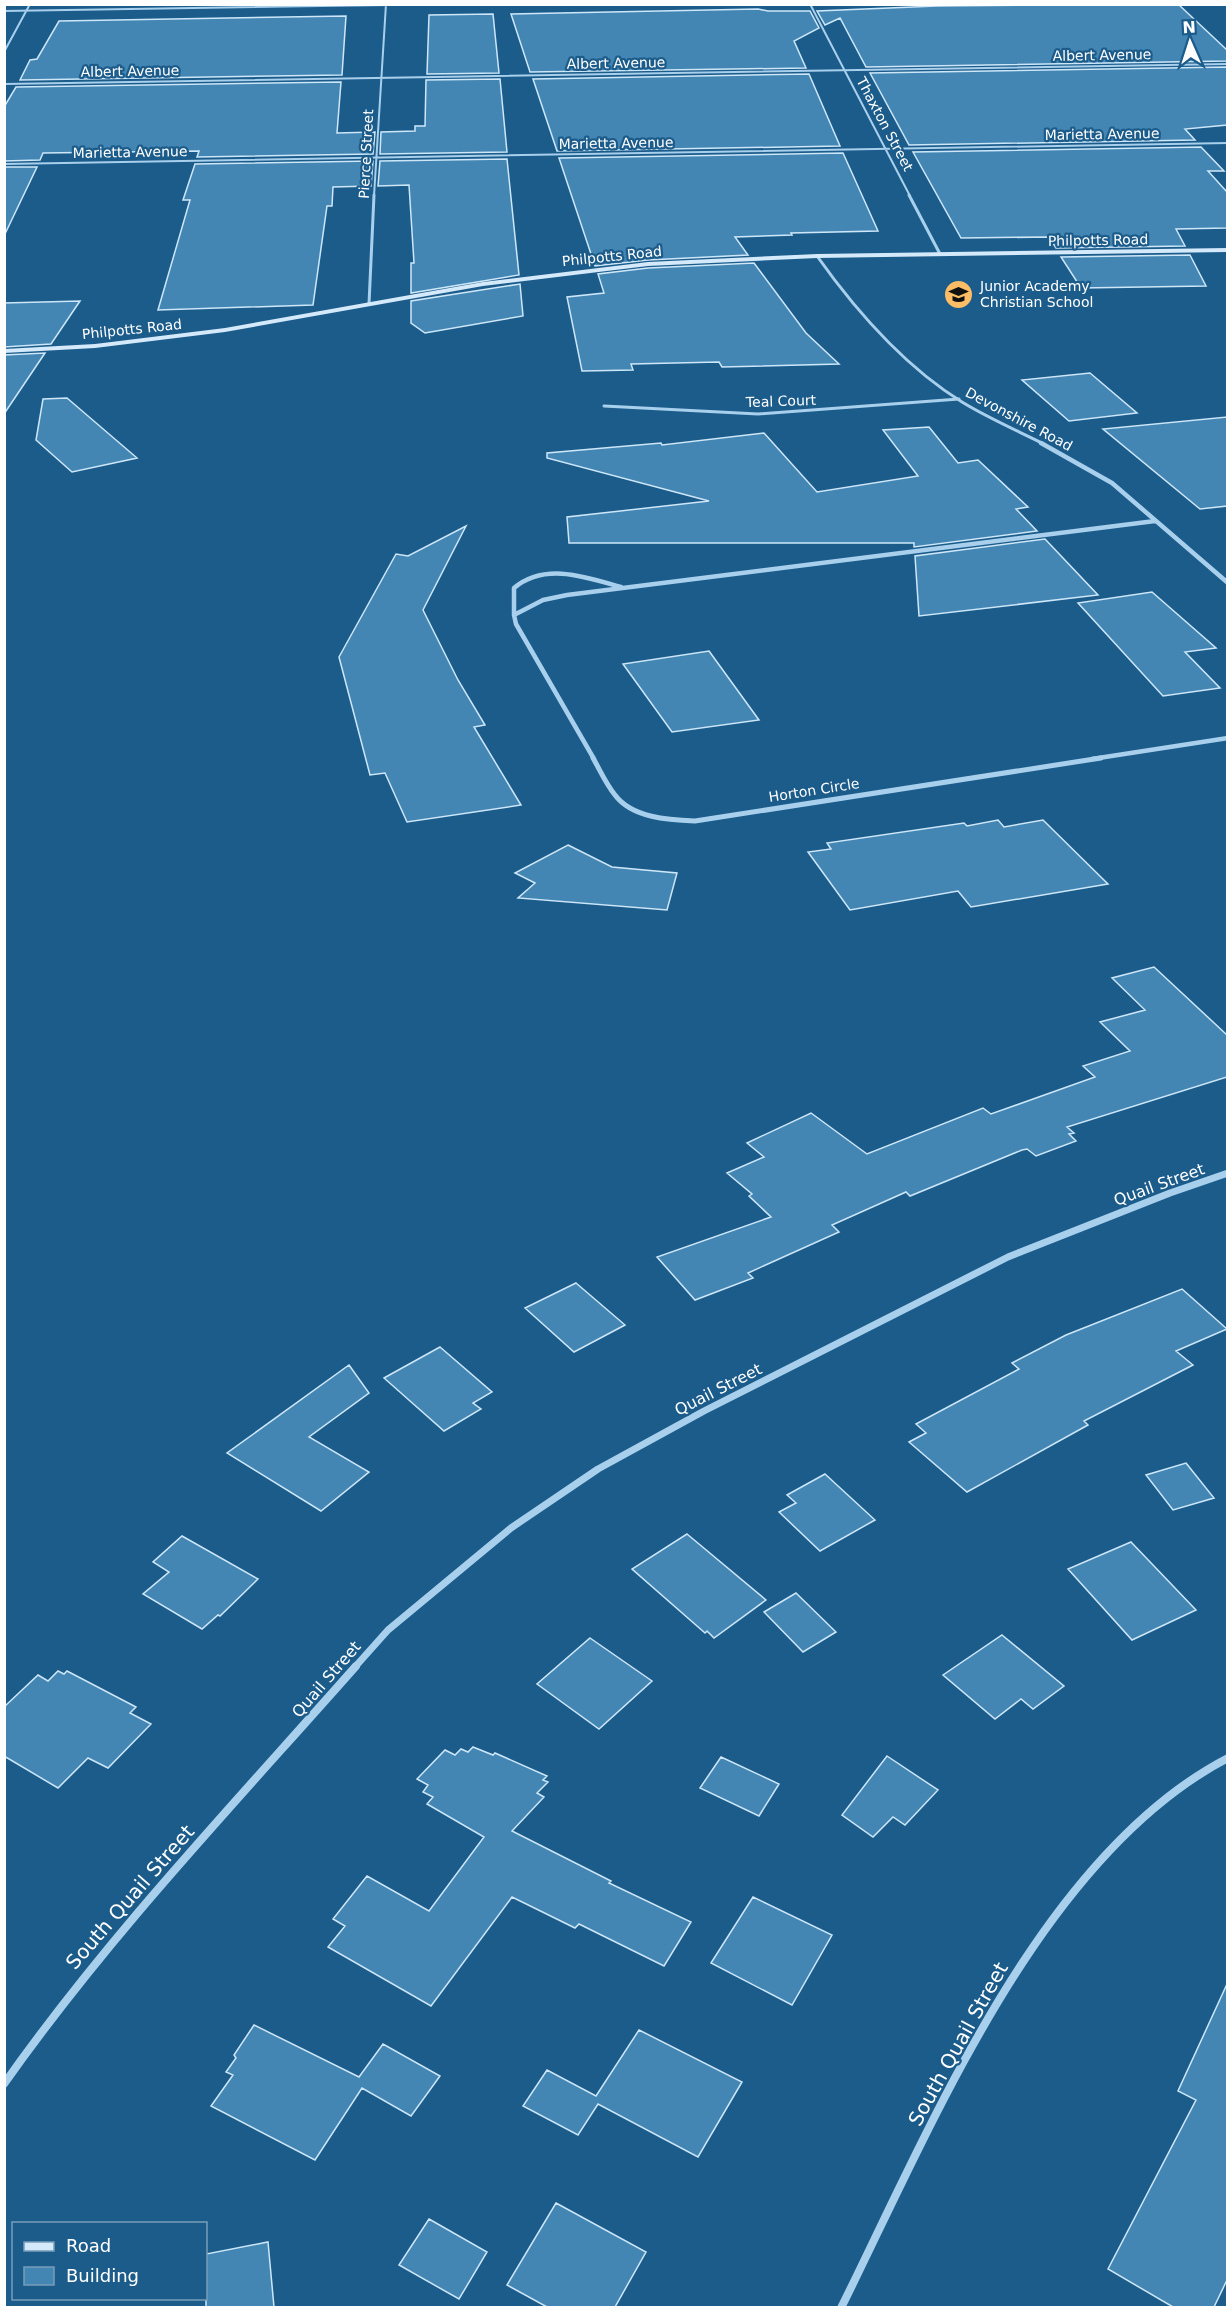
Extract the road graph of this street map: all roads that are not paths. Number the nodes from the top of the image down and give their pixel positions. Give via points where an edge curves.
1 (30, 4) edge
2 (455, 4) edge
3 (810, 4) edge
4 (386, 5) edge
5 (4, 11) edge
6 (27, 11) junction
7 (4, 52) edge
8 (1227, 64) edge
9 (844, 70) junction
10 (381, 78) junction
11 (4, 84) edge
12 (1227, 143) edge
13 (886, 149) junction
14 (377, 158) junction
15 (4, 164) edge
16 (1227, 250) edge
17 (940, 254) junction
18 (817, 256) junction
19 (369, 304) junction
20 (4, 351) edge
21 (959, 399) junction
22 (604, 406) dead end
23 (1155, 521) junction
24 (1227, 583) edge
25 (626, 588) junction
26 (514, 615) junction
27 (1227, 738) edge
28 (1227, 1173) edge
29 (291, 1739) joint
30 (1227, 1758) edge
31 (4, 2084) edge
32 (841, 2307) edge

1 - 6 street
2 - 4 street
3 - 9 street, Thaxton Street
4 - 6 street
4 - 10 street, Pierce Street
5 - 6 street
6 - 7 street
8 - 9 street, Albert Avenue
9 - 10 street, Albert Avenue
9 - 13 street, Thaxton Street
10 - 11 street, Albert Avenue
10 - 14 street, Pierce Street
12 - 13 street, Marietta Avenue
13 - 14 street, Marietta Avenue
13 - 17 street, Thaxton Street
14 - 15 street, Marietta Avenue
14 - 19 street, Pierce Street
16 - 17 street, Philpotts Road
17 - 18 street, Philpotts Road
18 - 19 street, Philpotts Road via 702,260 561,273
18 - 21 street, Devonshire Road via 833,282 856,307 911,362
19 - 20 street, Philpotts Road via 158,339
21 - 22 street, Teal Court via 758,414
21 - 23 street, Devonshire Road via 1081,463 1109,481
23 - 24 street, Devonshire Road
23 - 25 street, Horton Circle
25 - 26 street, Horton Circle via 543,600
25 - 26 street, Horton Circle via 562,573 529,577 514,588
26 - 27 street, Horton Circle via 541,670 616,797 629,808 663,819 695,821
28 - 29 street, Quail Street via 1008,1257 598,1469 511,1528 388,1630
29 - 31 street, South Quail Street via 142,1908 48,2022
30 - 32 street, South Quail Street via 1149,1811 1089,1872 1008,1984 942,2105

